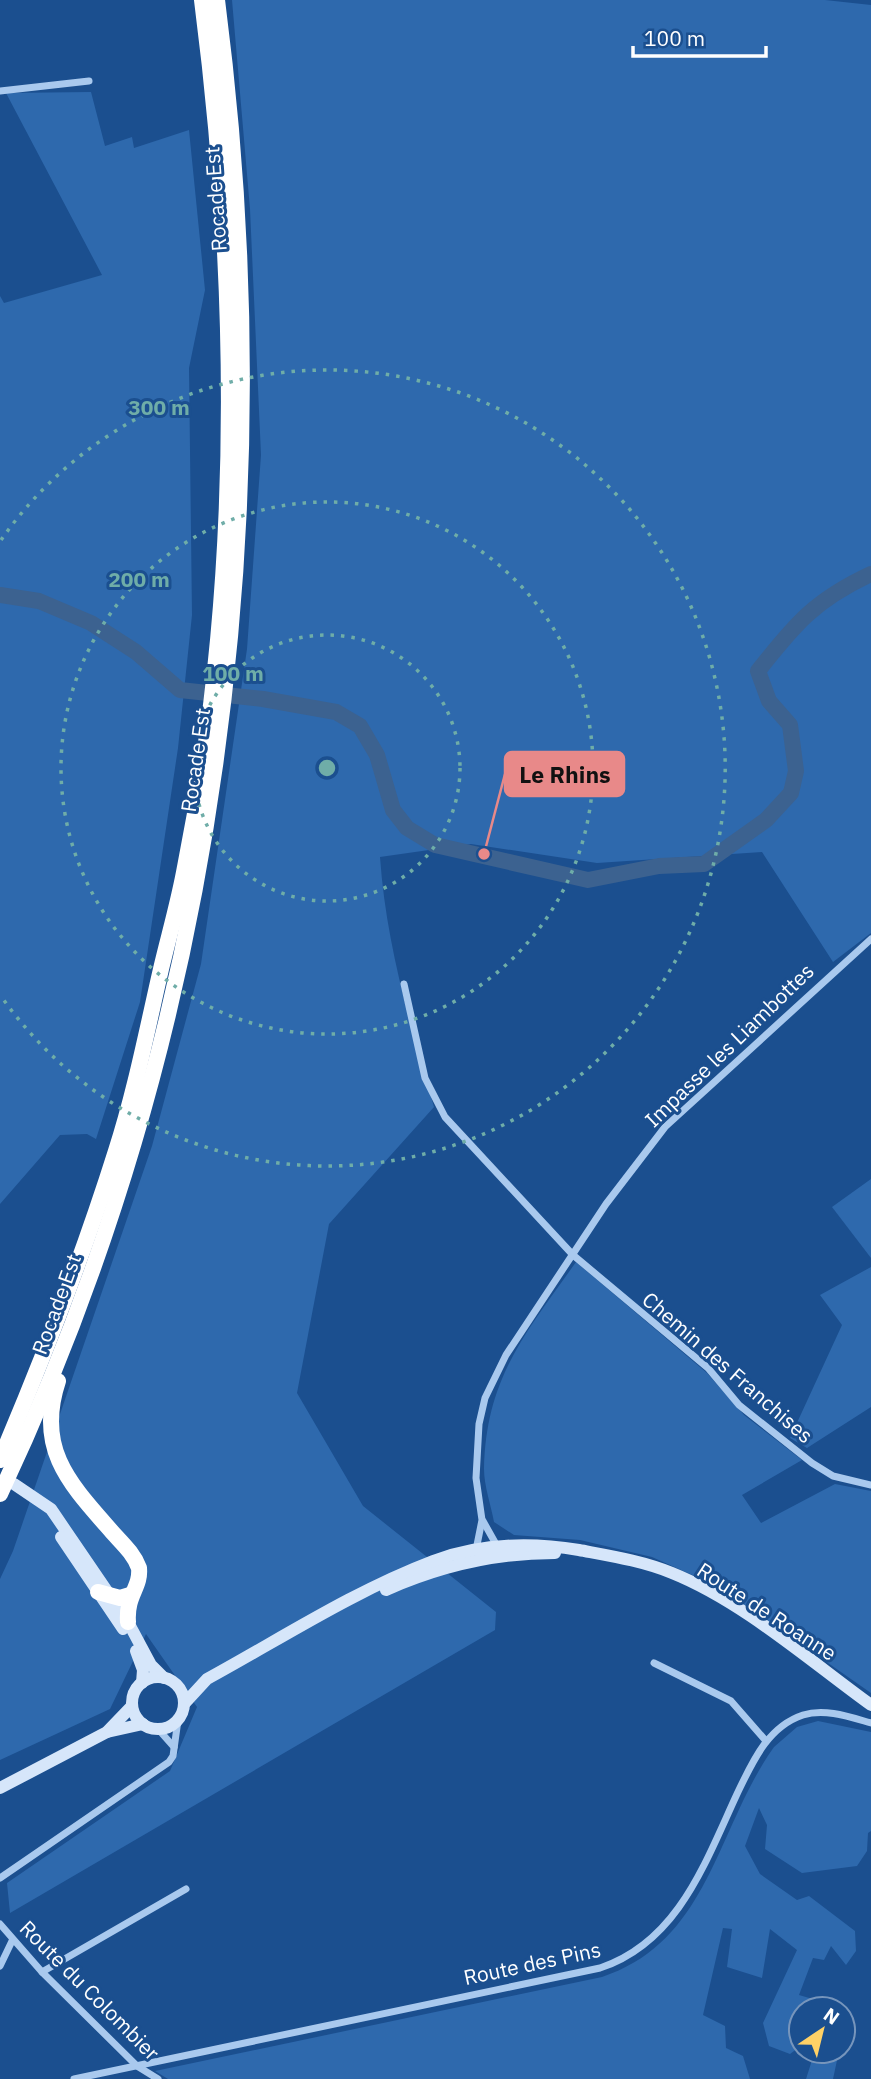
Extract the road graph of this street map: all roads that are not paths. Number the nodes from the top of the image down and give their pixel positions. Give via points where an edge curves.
1 (202, 0) edge
2 (217, 0) edge
3 (89, 81) dead end
4 (221, 86) junction
5 (0, 91) edge
6 (213, 729) junction
7 (871, 939) edge
8 (404, 984) dead end
9 (573, 1255) junction
10 (78, 1307) junction
11 (0, 1460) edge
12 (14, 1484) dead end
13 (871, 1485) edge
14 (0, 1494) edge
15 (482, 1520) junction
16 (487, 1553) junction
17 (104, 1595) junction
18 (130, 1595) junction
19 (128, 1622) junction
20 (654, 1663) dead end
21 (207, 1679) junction
22 (169, 1681) junction
23 (142, 1683) junction
24 (184, 1704) junction
25 (871, 1705) edge
26 (132, 1706) junction
27 (178, 1720) junction
28 (871, 1723) edge
29 (143, 1724) junction
30 (158, 1729) junction
31 (107, 1732) junction
32 (766, 1741) junction
33 (174, 1747) junction
34 (0, 1788) edge
35 (0, 1878) edge
36 (186, 1889) dead end
37 (0, 1924) edge
38 (12, 1941) junction
39 (0, 1966) edge
40 (42, 1972) junction
41 (137, 2066) junction
42 (75, 2079) edge
43 (158, 2079) edge

1 - 4 highway, Rocade Est
2 - 4 highway, Rocade Est
3 - 5 street
4 - 6 highway, Rocade Est via 240,236 243,410 237,577
6 - 10 highway, Rocade Est via 206,834 177,978 130,1153
6 - 11 highway, Rocade Est via 185,868 117,1148 80,1259
7 - 9 street, Impasse les Liambottes via 665,1127
8 - 9 street, Chemin des Franchises via 425,1078 444,1117
9 - 13 street, Chemin des Franchises via 708,1368 739,1405 812,1463 833,1476
9 - 15 street, Impasse les Liambottes via 506,1355 485,1398 476,1453
10 - 14 highway, Rocade Est
10 - 18 highway via 80,1324 54,1392 50,1436 66,1475 136,1560 140,1575
12 - 17 main road via 33,1496
15 - 16 street
15 - 16 street
16 - 21 main road, Route de Roanne via 435,1560 401,1574
16 - 25 main road, Route de Roanne via 546,1545 673,1573 733,1606
17 - 18 highway
17 - 19 main road
17 - 23 main road via 140,1659
18 - 19 highway
19 - 22 main road via 152,1665
20 - 32 street via 731,1701
21 - 22 main road
21 - 24 main road
22 - 23 main road
22 - 24 main road
23 - 26 main road
24 - 27 main road
26 - 29 main road
26 - 31 main road
27 - 30 main road
27 - 33 street
28 - 32 street, Route des Pins via 831,1713 805,1714
29 - 30 main road
29 - 31 main road
30 - 33 street
31 - 34 main road
32 - 41 street, Route des Pins via 675,1916 625,1959
33 - 35 street via 172,1760 162,1768
36 - 40 street
37 - 38 street, Route du Colombier
38 - 39 street
38 - 40 street, Route du Colombier
40 - 41 street, Route du Colombier
41 - 42 street, Route des Pins
41 - 43 street, Route du Colombier

